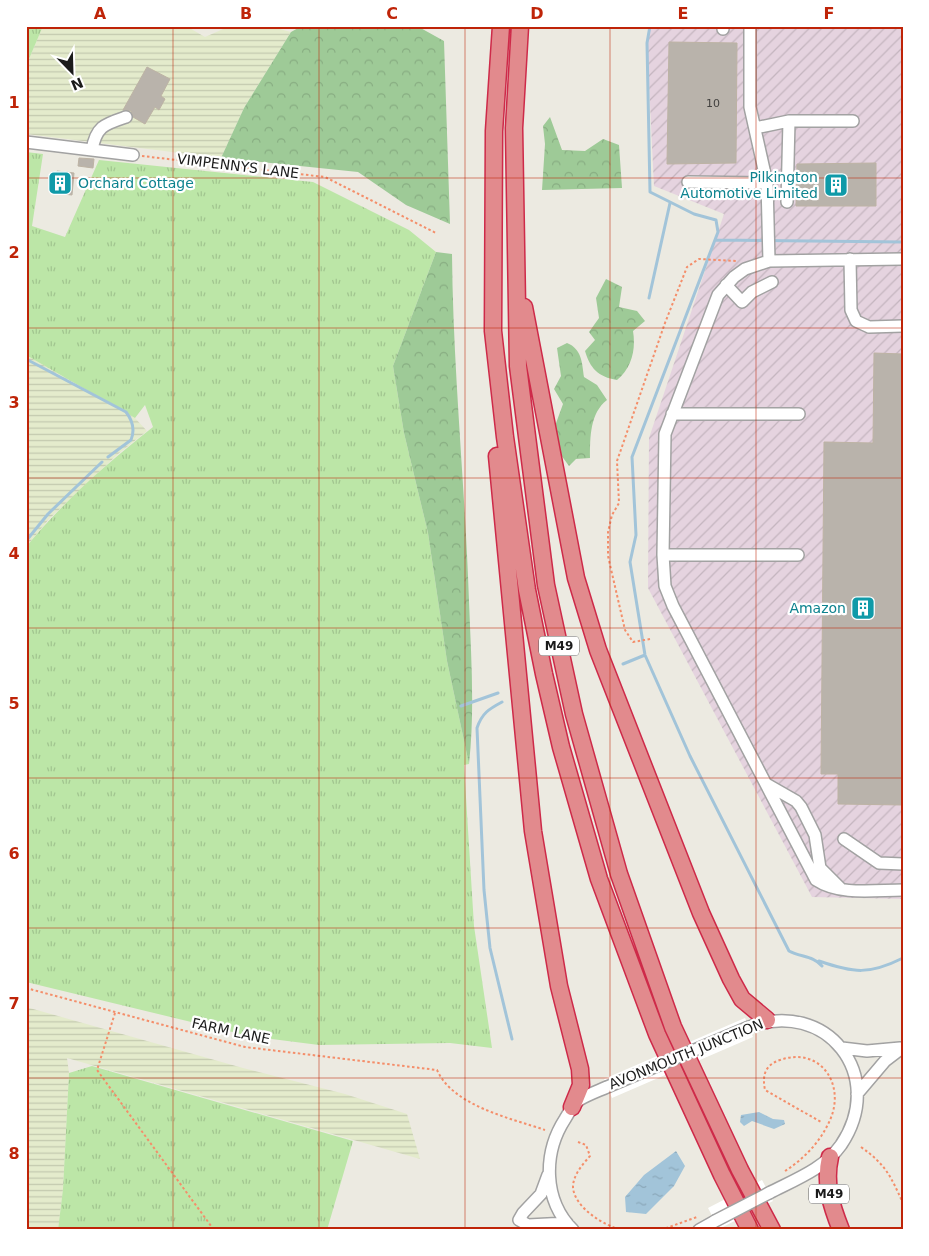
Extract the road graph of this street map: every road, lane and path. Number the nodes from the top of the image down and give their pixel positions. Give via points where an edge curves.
1 (501, 26) edge
2 (520, 26) edge
3 (750, 26) edge
4 (126, 117) dead end
5 (789, 121) junction
6 (853, 121) dead end
7 (755, 128) junction
8 (26, 142) edge
9 (92, 150) junction
10 (133, 155) joint
11 (688, 182) dead end
12 (767, 183) junction
13 (787, 202) dead end
14 (436, 233) dead end
15 (850, 259) junction
16 (903, 259) edge
17 (516, 260) junction
18 (769, 260) junction
19 (745, 269) junction
20 (772, 282) dead end
21 (726, 286) junction
22 (903, 326) edge
23 (493, 331) junction
24 (672, 414) junction
25 (799, 414) dead end
26 (663, 555) junction
27 (798, 555) dead end
28 (650, 639) dead end
29 (768, 784) junction
30 (844, 839) dead end
31 (903, 864) edge
32 (841, 889) junction
33 (903, 890) edge
34 (26, 988) edge
35 (115, 1013) junction
36 (767, 1020) junction
37 (842, 1048) junction
38 (857, 1094) junction
39 (572, 1108) junction
40 (821, 1122) dead end
41 (545, 1130) dead end
42 (578, 1142) dead end
43 (861, 1147) dead end
44 (830, 1157) junction
45 (550, 1172) junction
46 (784, 1172) dead end
47 (903, 1203) edge
48 (698, 1216) dead end
49 (570, 1226) edge
50 (214, 1230) edge
51 (621, 1230) edge
52 (661, 1230) edge
53 (699, 1230) edge
54 (750, 1230) edge
55 (772, 1230) edge
56 (841, 1230) edge

1 - 23 highway, M49 via 494,131
2 - 17 highway, M49 via 514,128
3 - 7 street via 750,107
4 - 9 street via 99,130
5 - 6 street
5 - 7 street
5 - 13 street
7 - 12 street
8 - 9 street
9 - 10 street
10 - 14 path, VIMPENNYS LANE via 325,177
11 - 12 street
12 - 18 street
15 - 16 street
15 - 18 street
15 - 22 street via 851,310 856,321 869,326
17 - 36 highway, M49 via 576,578 598,650 730,979 742,999
17 - 55 highway, M49 via 518,366 524,428 546,585 574,714 619,874 673,1027
18 - 19 street
19 - 21 street
19 - 28 path via 738,262 712,260 701,260 687,267 617,462 619,503 608,532 608,556 625,630 633,642
20 - 21 street via 752,292 742,302
21 - 24 street via 708,318
23 - 39 highway, M49 via 492,392 533,831 560,986 580,1069 581,1085
23 - 54 highway, M49 via 527,590 561,747 599,879 656,1034
24 - 25 street
24 - 26 street via 665,434
26 - 27 street
26 - 29 street via 665,586 673,606
29 - 32 street via 816,880 827,887
29 - 32 street via 801,807 815,835 820,868
30 - 31 street via 879,863
32 - 33 street
34 - 35 path, FARM LANE
35 - 41 path, FARM LANE via 245,1048 437,1070 454,1093
35 - 50 path via 97,1070
36 - 37 street, AVONMOUTH JUNCTION via 807,1025 824,1033
36 - 39 street, AVONMOUTH JUNCTION, bridge via 607,1087 580,1100
37 - 38 street, AVONMOUTH JUNCTION via 856,1078
37 - 38 street via 867,1051 902,1048 885,1061
38 - 44 street, AVONMOUTH JUNCTION via 848,1133
39 - 45 street, AVONMOUTH JUNCTION via 557,1131 550,1152
40 - 46 path via 765,1090 764,1074 768,1067 792,1056 810,1058 822,1067 833,1083 835,1102 825,1130 798,1163
42 - 51 path via 586,1145 590,1156 575,1178 573,1187 577,1198 600,1221
43 - 47 path via 881,1161
44 - 53 street, AVONMOUTH JUNCTION, bridge via 813,1170
44 - 56 highway, M49 via 826,1174 828,1191
45 - 49 street, AVONMOUTH JUNCTION via 552,1194
45 - 49 street via 541,1194 519,1220 528,1225
48 - 52 path

